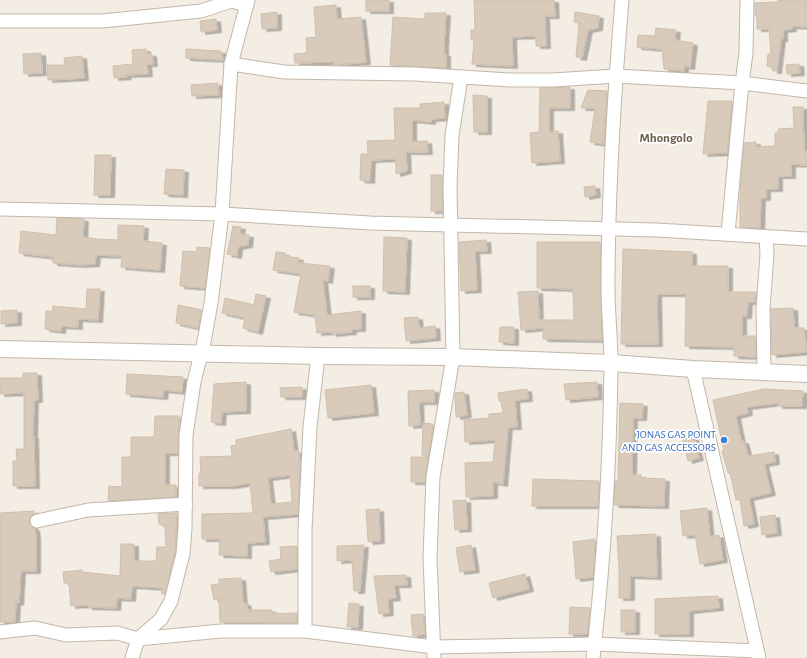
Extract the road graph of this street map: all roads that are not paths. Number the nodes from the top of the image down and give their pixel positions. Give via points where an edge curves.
1 (622, 0) edge
2 (747, 0) edge
3 (248, 2) edge
4 (0, 20) edge
5 (231, 64) junction
6 (616, 76) junction
7 (461, 77) junction
8 (742, 83) junction
9 (807, 91) edge
10 (0, 209) edge
11 (222, 214) junction
12 (452, 224) junction
13 (609, 229) junction
14 (728, 233) junction
15 (766, 237) junction
16 (807, 239) edge
17 (0, 349) edge
18 (202, 354) junction
19 (318, 356) junction
20 (453, 357) junction
21 (611, 363) junction
22 (693, 370) junction
23 (764, 373) junction
24 (807, 374) edge
25 (186, 504) junction
26 (37, 521) dead end
27 (305, 630) junction
28 (0, 632) edge
29 (138, 639) junction
30 (594, 644) junction
31 (434, 653) edge
32 (758, 654) edge
33 (132, 658) edge
34 (593, 658) edge

1 - 6 street
2 - 8 street via 746,53
3 - 4 street via 231,1 201,11 102,21
3 - 5 street
5 - 7 street via 284,72
5 - 11 street
6 - 7 street via 553,80
6 - 8 street
6 - 13 street
7 - 12 street via 452,136
8 - 9 street
8 - 14 street
10 - 11 street
11 - 12 street via 370,223
11 - 18 street
12 - 13 street
12 - 20 street
13 - 14 street
13 - 21 street
14 - 15 street
15 - 16 street
15 - 23 street via 762,309
17 - 18 street
18 - 19 street
18 - 25 street via 194,382 186,435
19 - 20 street
19 - 27 street via 310,427 305,537
20 - 21 street
20 - 31 street via 433,477 430,558
21 - 22 street
21 - 30 street via 603,554
22 - 23 street
22 - 32 street
23 - 24 street
25 - 26 street via 88,510
25 - 29 street via 183,554 171,601 161,619
27 - 29 street via 221,631
27 - 31 street
28 - 29 street via 35,628 66,635 117,633
29 - 33 street
30 - 31 street
30 - 32 street
30 - 34 street

